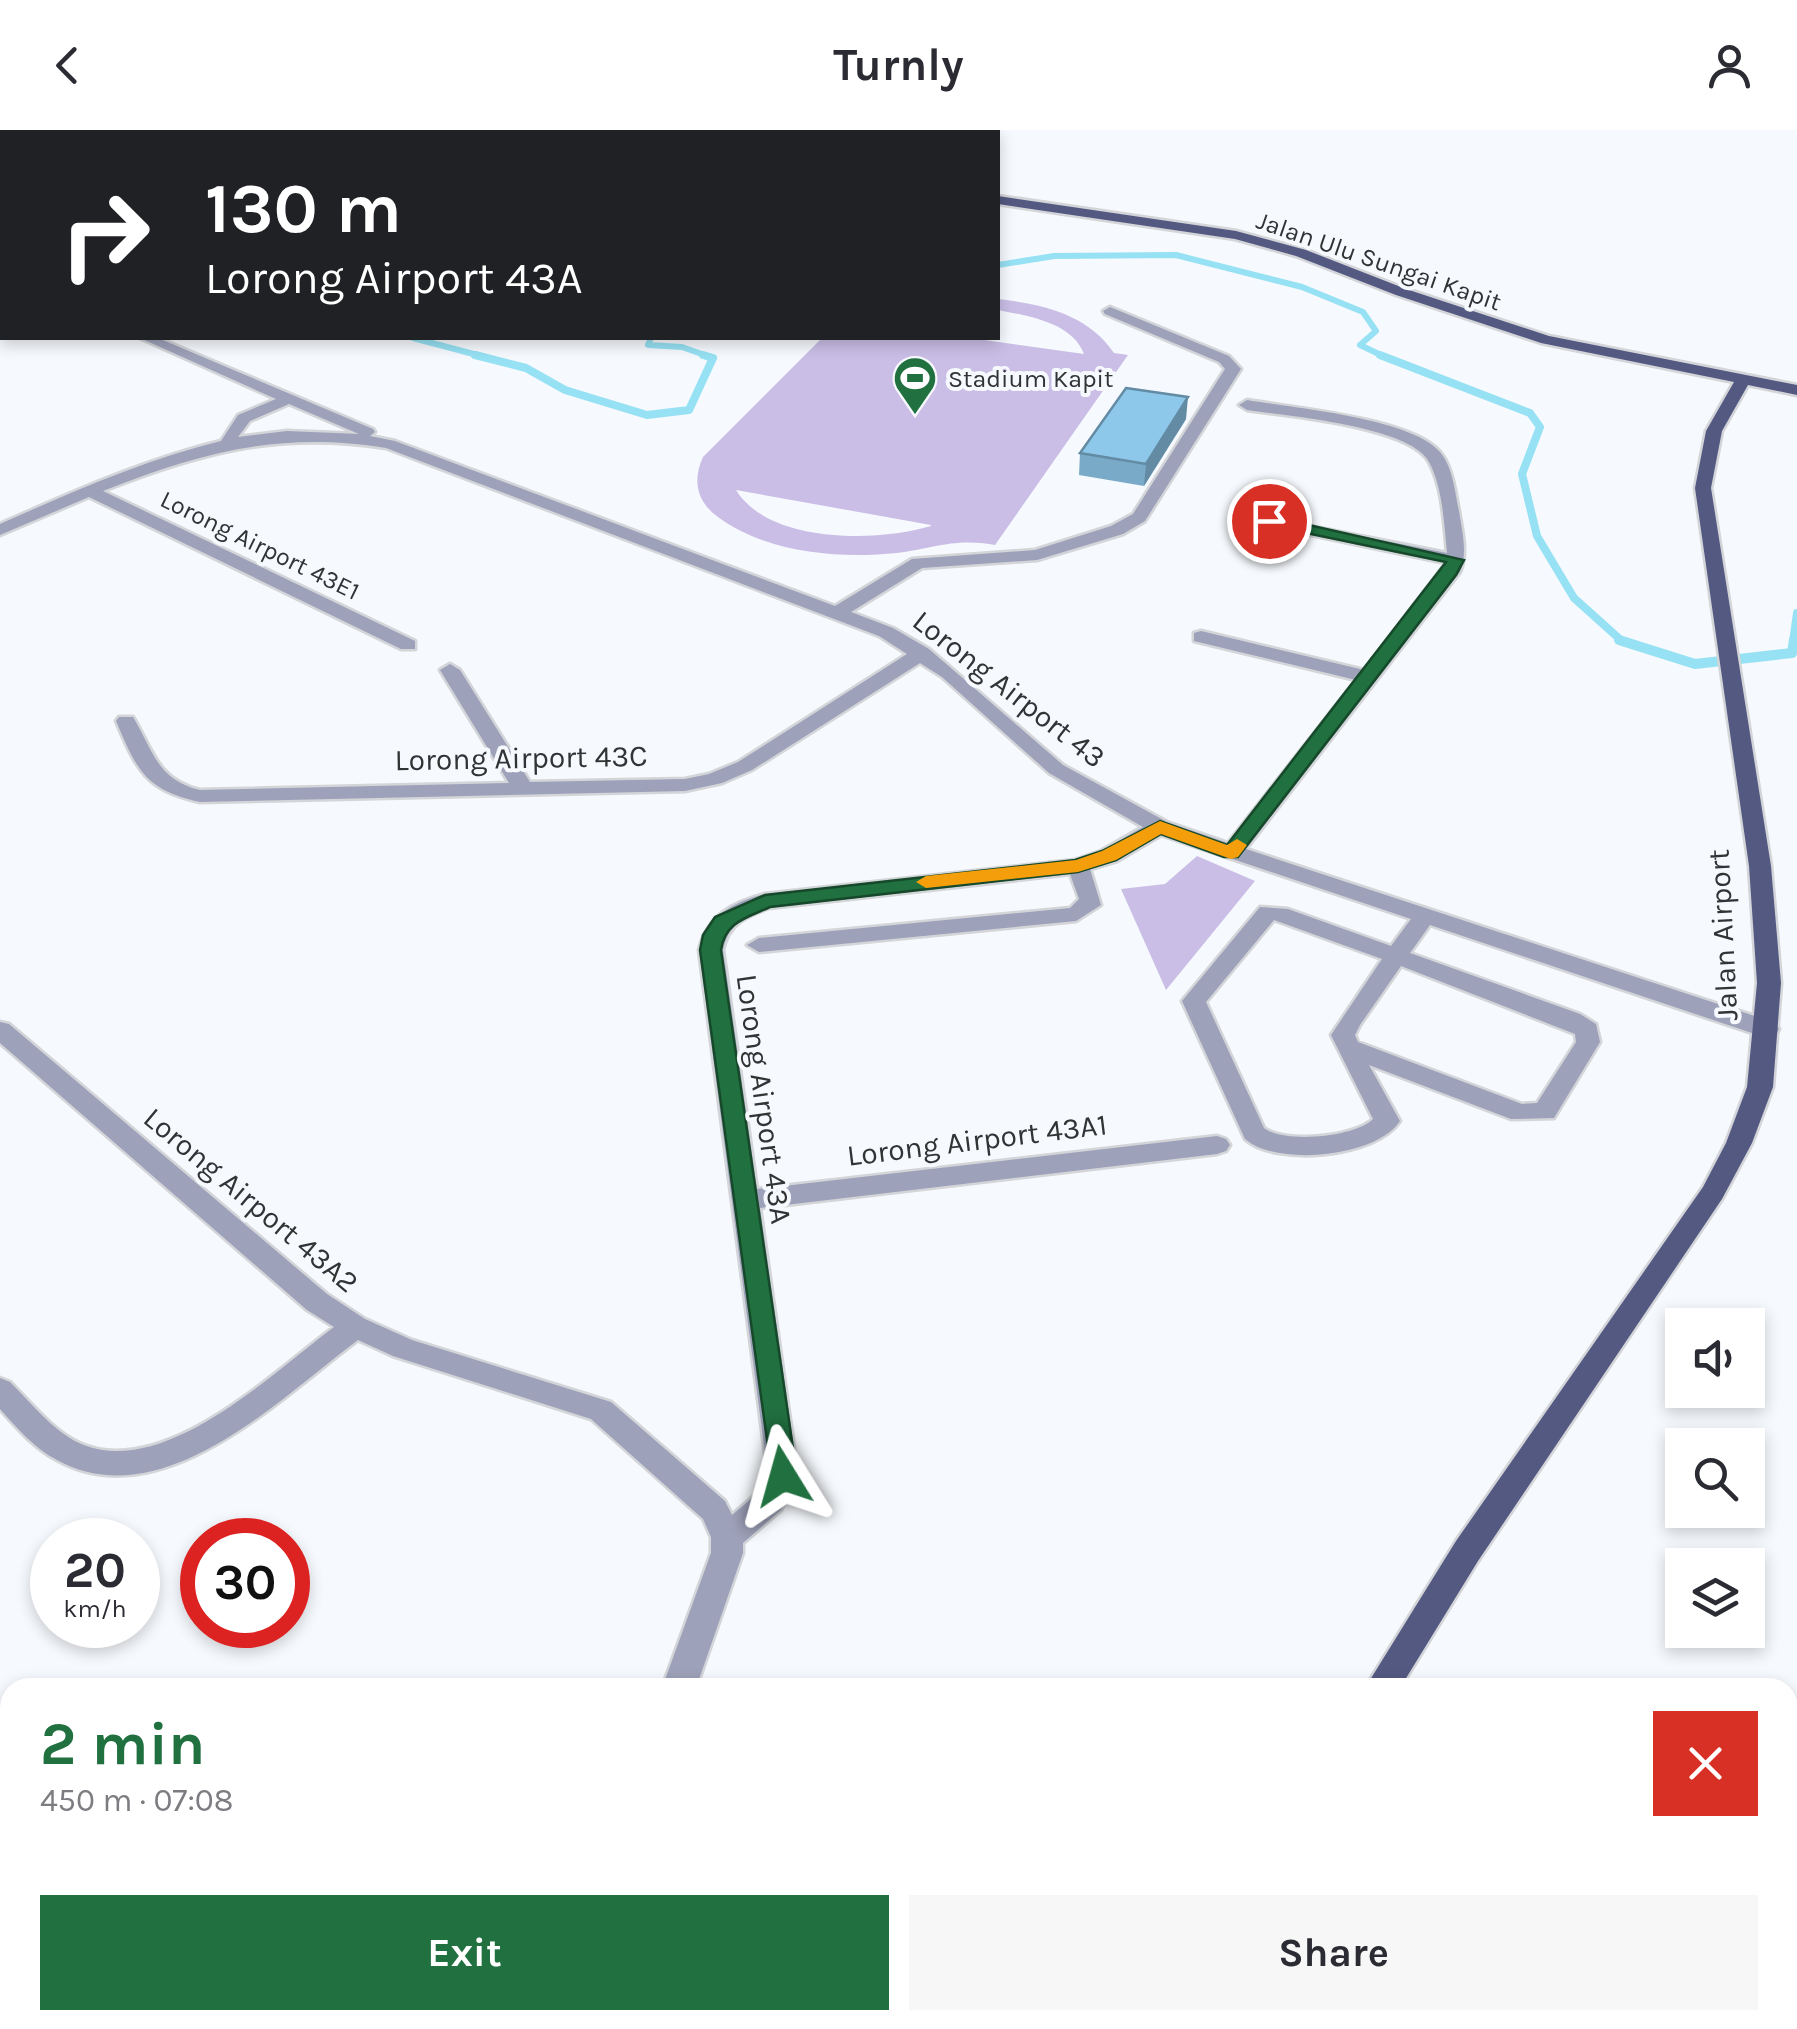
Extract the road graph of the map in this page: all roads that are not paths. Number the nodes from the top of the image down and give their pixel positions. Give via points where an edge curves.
1 (1000, 200) edge
2 (1110, 311) dead end
3 (152, 340) edge
4 (1743, 380) junction
5 (1797, 390) edge
6 (292, 398) junction
7 (1247, 405) dead end
8 (229, 442) junction
9 (389, 444) junction
10 (90, 491) junction
11 (1269, 521) dead end
12 (0, 530) edge
13 (1456, 560) junction
14 (838, 612) junction
15 (1201, 637) dead end
16 (408, 645) dead end
17 (922, 653) junction
18 (450, 670) dead end
19 (1368, 677) junction
20 (126, 721) dead end
21 (524, 788) junction
22 (1160, 826) junction
23 (1231, 853) junction
24 (1078, 866) junction
25 (1425, 916) junction
26 (759, 945) dead end
27 (1396, 956) junction
28 (1767, 1028) junction
29 (0, 1030) edge
30 (1347, 1047) junction
31 (1217, 1145) dead end
32 (745, 1200) junction
33 (355, 1327) junction
34 (0, 1390) edge
35 (727, 1537) junction
36 (683, 1678) edge
37 (1387, 1678) edge

1 - 4 main road, Jalan Ulu Sungai Kapit via 1236,235 1546,340
2 - 14 street via 1233,369 1148,510 1117,530 1049,552 918,564
3 - 6 street
4 - 5 main road, Jalan Ulu Sungai Kapit
4 - 28 main road, Jalan Airport via 1713,426 1703,488 1760,866
6 - 8 street via 238,421
6 - 9 street
7 - 13 street via 1388,431 1422,445 1438,460
8 - 9 street via 317,434
8 - 10 street
9 - 14 street, Lorong Airport 43
10 - 12 street
10 - 16 street, Lorong Airport 43E1
11 - 13 street
13 - 19 street
14 - 17 street, Lorong Airport 43
15 - 19 street
17 - 21 street, Lorong Airport 43C via 731,774 685,785
17 - 22 street, Lorong Airport 43 via 1056,769
18 - 21 street
19 - 23 street
20 - 21 street, Lorong Airport 43C via 160,784 200,796
22 - 23 street, Lorong Airport 43
22 - 24 street, Lorong Airport 43A
23 - 25 street, Lorong Airport 43
24 - 26 street via 1090,905 1076,914
24 - 32 street, Lorong Airport 43A via 792,896 742,909 722,922 711,950
25 - 27 street
25 - 28 street, Lorong Airport 43
27 - 30 street via 1345,1028
27 - 30 street via 1572,1020 1587,1030 1588,1042 1550,1107 1530,1115
27 - 30 street via 1268,912 1194,1001 1254,1133 1267,1146 1373,1135 1385,1127
28 - 37 main road, Jalan Airport via 1760,1087 1713,1192
29 - 33 street, Lorong Airport 43A2 via 317,1302
31 - 32 street, Lorong Airport 43A1
32 - 35 street, Lorong Airport 43A via 783,1476 770,1501
33 - 34 street via 197,1445 148,1462 112,1465 72,1454
33 - 35 street, Lorong Airport 43A2 via 600,1410 714,1510
35 - 36 street via 725,1566

